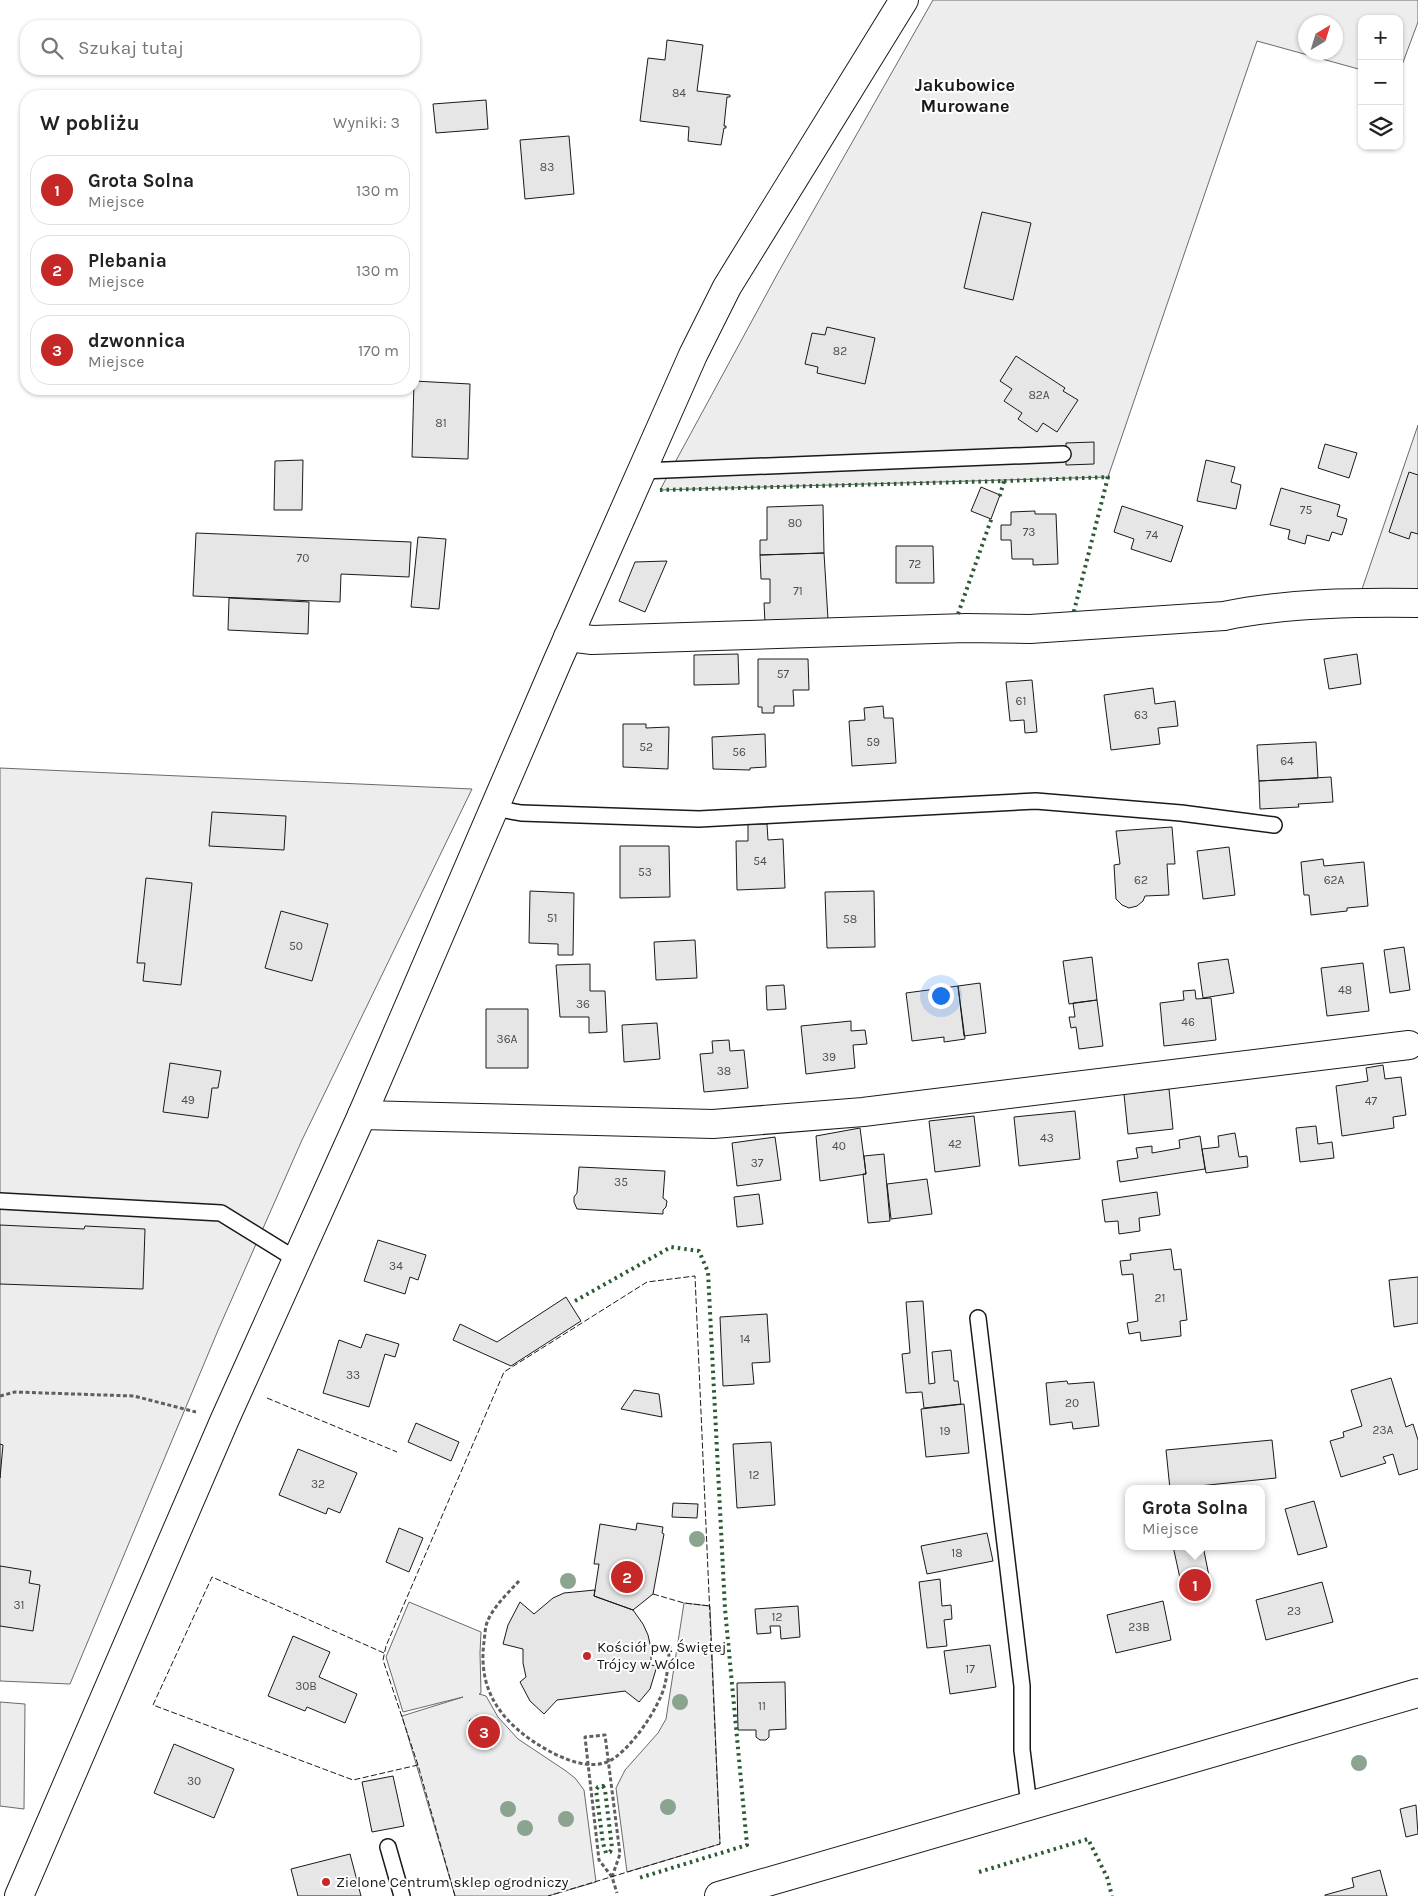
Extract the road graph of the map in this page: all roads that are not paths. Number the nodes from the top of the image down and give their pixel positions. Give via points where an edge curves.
1 (904, 0) edge
2 (1063, 454) dead end
3 (642, 471) junction
4 (1418, 603) edge
5 (568, 637) junction
6 (494, 808) junction
7 (1274, 825) dead end
8 (1409, 1045) dead end
9 (362, 1115) junction
10 (0, 1201) edge
11 (297, 1260) junction
12 (978, 1318) dead end
13 (1418, 1693) edge
14 (1029, 1805) junction
15 (388, 1847) dead end
16 (19, 1896) edge
17 (402, 1896) edge
18 (718, 1896) edge

1 - 3 street via 727,287 693,354
2 - 3 lane
3 - 5 street
4 - 5 street via 1359,602 1247,611 1224,616 1030,629 956,628 592,640
5 - 6 street
6 - 7 lane via 521,813 699,819 1036,801 1181,813
6 - 9 street
8 - 9 street via 863,1112 713,1124
9 - 11 street
10 - 11 lane via 221,1213
11 - 16 street
12 - 14 lane via 1022,1686 1022,1750
13 - 14 street
14 - 18 street
15 - 17 lane

